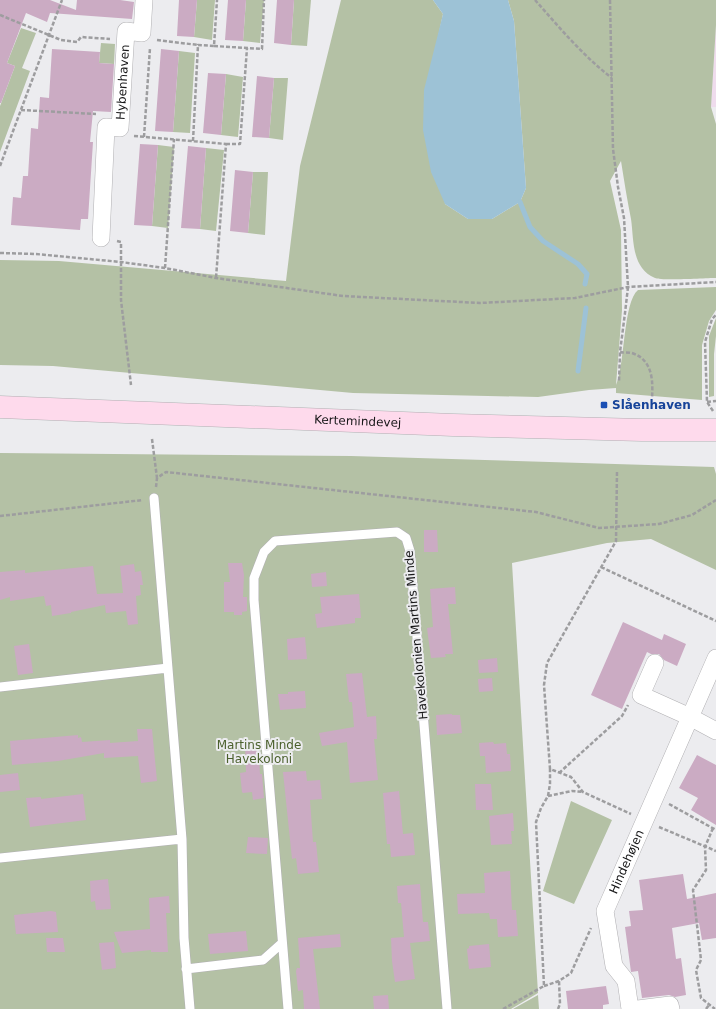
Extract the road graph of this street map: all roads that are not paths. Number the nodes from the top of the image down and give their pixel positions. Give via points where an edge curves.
1 (144, 0) edge
2 (101, 238) road end
3 (0, 407) edge
4 (716, 430) edge
5 (154, 498) road end
6 (716, 658) edge
7 (655, 663) dead end
8 (168, 668) junction
9 (0, 687) edge
10 (690, 717) junction
11 (716, 731) edge
12 (182, 839) junction
13 (0, 858) edge
14 (282, 943) junction
15 (186, 969) junction
16 (187, 1009) edge
17 (288, 1009) edge
18 (447, 1009) edge
19 (630, 1009) edge
20 (638, 1009) edge
21 (671, 1009) edge

1 - 2 street, Hybenhaven via 146,35 126,32
3 - 4 main road, Kertemindevej via 453,425
5 - 8 lane
6 - 10 street, Hindehøjen
7 - 10 street via 641,695
8 - 9 lane
8 - 12 lane
10 - 11 street
10 - 19 street, Hindehøjen via 606,911 614,966 626,981
12 - 13 lane
12 - 15 lane
14 - 15 lane via 263,960
14 - 17 lane, Havekolonien Martins Minde
14 - 18 lane, Havekolonien Martins Minde via 254,608 254,578 264,552 275,542 397,532 406,538 410,551
15 - 16 lane
20 - 21 street via 670,1005

